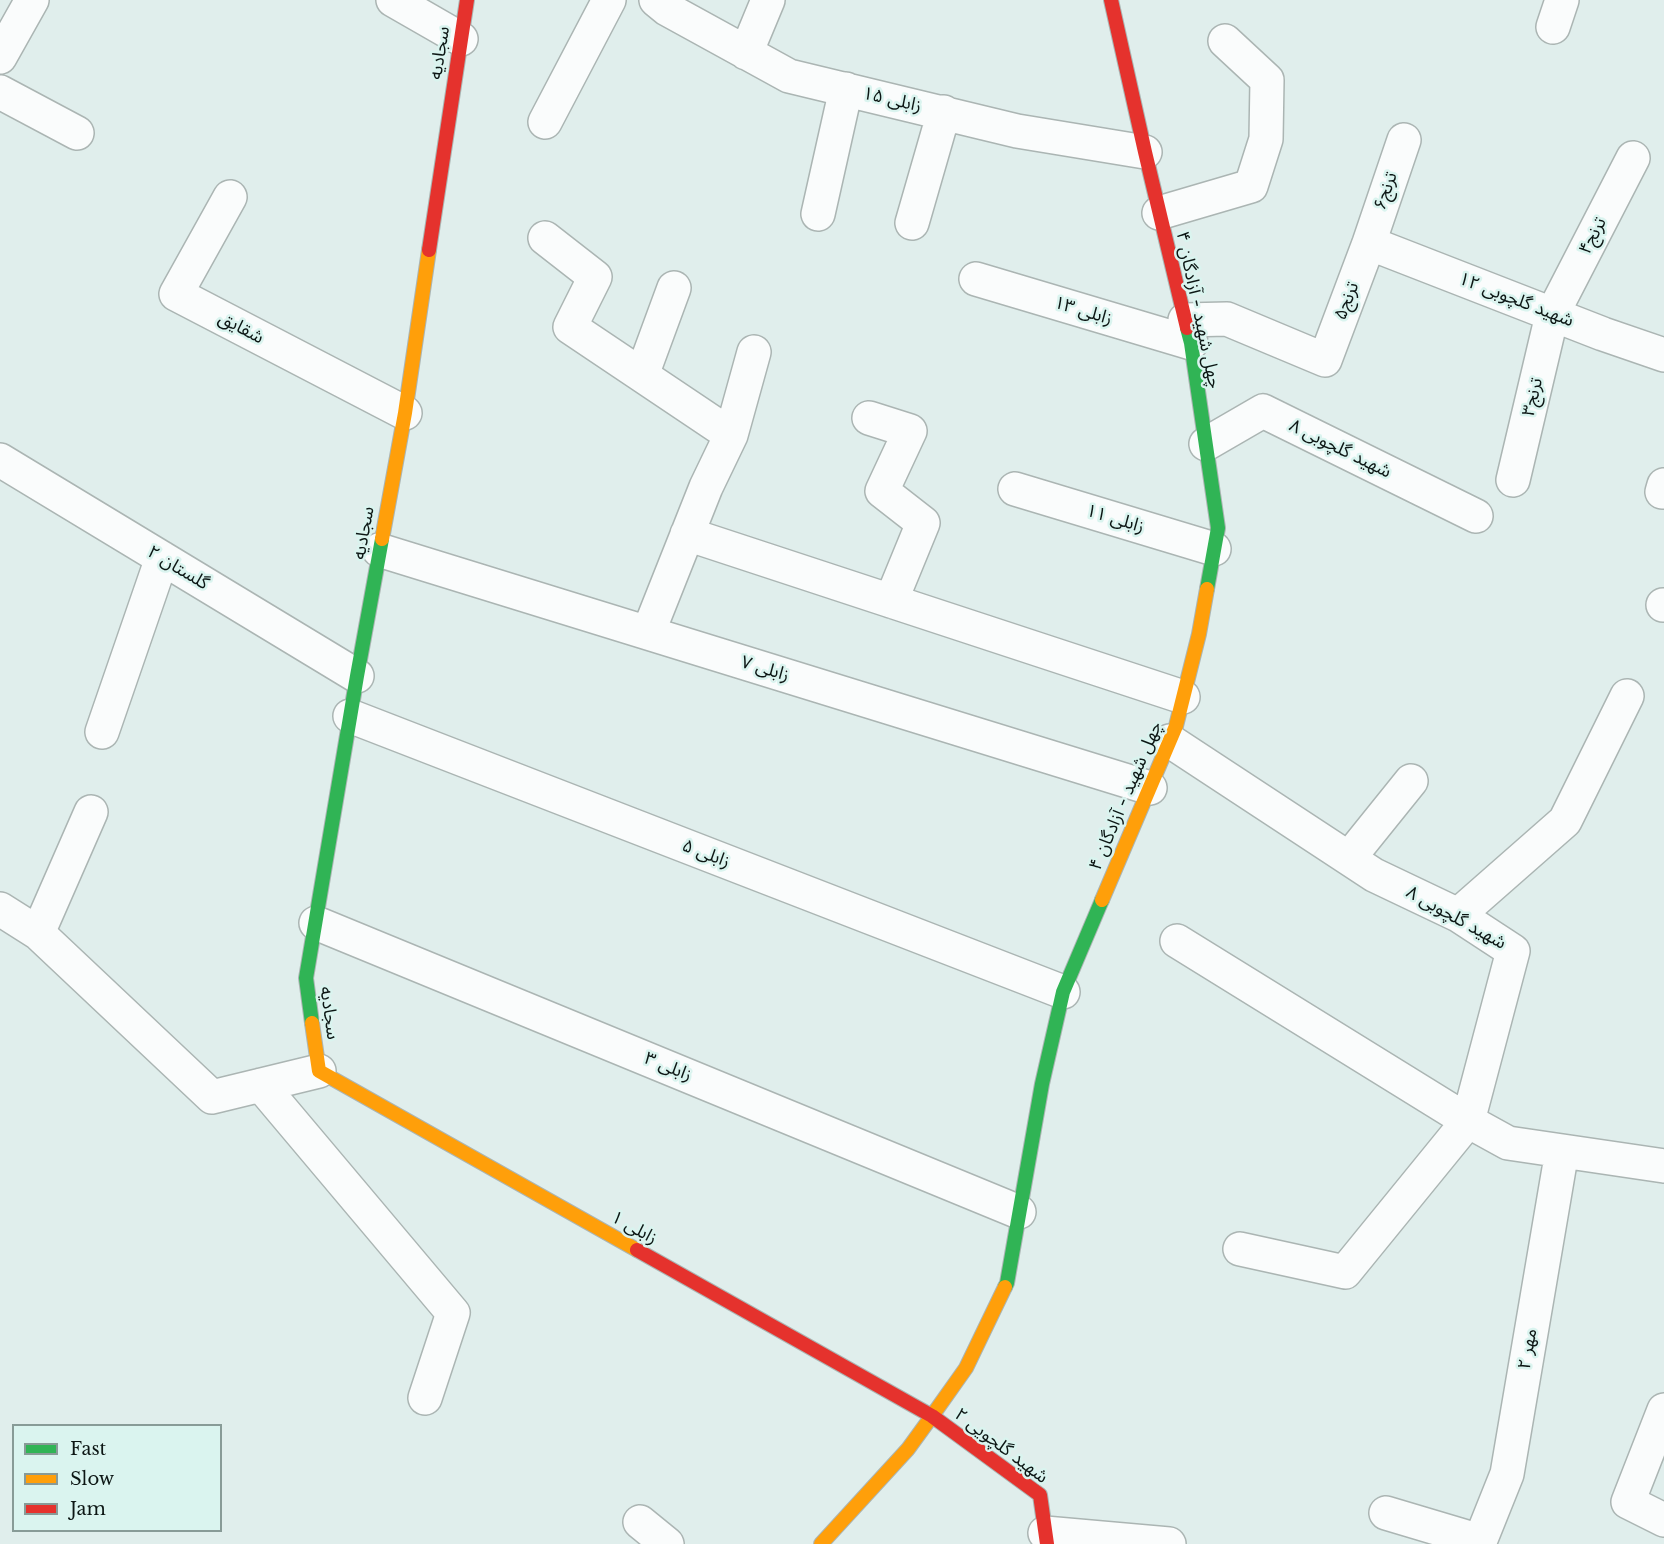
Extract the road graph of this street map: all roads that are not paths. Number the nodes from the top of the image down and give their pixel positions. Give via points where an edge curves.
1 (32, 0) edge
2 (393, 0) edge
3 (467, 0) edge
4 (609, 0) edge
5 (768, 0) edge
6 (1111, 0) edge
7 (665, 3) edge
8 (461, 39) junction
9 (1225, 41) dead end
10 (746, 53) junction
11 (0, 57) edge
12 (846, 89) junction
13 (0, 92) edge
14 (944, 112) junction
15 (545, 122) dead end
16 (77, 133) dead end
17 (1404, 140) dead end
18 (1145, 152) junction
19 (1633, 158) dead end
20 (230, 197) dead end
21 (1159, 213) junction
22 (818, 214) dead end
23 (912, 223) dead end
24 (545, 238) dead end
25 (1369, 243) junction
26 (976, 279) dead end
27 (674, 288) dead end
28 (1552, 315) junction
29 (1188, 332) junction
30 (754, 352) dead end
31 (1664, 354) edge
32 (1325, 360) joint
33 (642, 375) junction
34 (405, 413) junction
35 (870, 418) dead end
36 (731, 435) junction
37 (1206, 444) junction
38 (3, 471) edge
39 (1513, 480) dead end
40 (1015, 489) dead end
41 (1476, 516) dead end
42 (687, 534) junction
43 (1214, 549) junction
44 (380, 550) junction
45 (162, 558) junction
46 (891, 601) junction
47 (648, 633) junction
48 (357, 676) junction
49 (1627, 696) dead end
50 (1183, 697) junction
51 (350, 716) junction
52 (102, 732) dead end
53 (1170, 741) junction
54 (1411, 781) dead end
55 (1150, 788) junction
56 (91, 812) dead end
57 (1349, 858) junction
58 (0, 909) edge
59 (1458, 915) junction
60 (316, 923) junction
61 (38, 933) junction
62 (1177, 941) dead end
63 (1063, 992) junction
64 (319, 1071) junction
65 (261, 1085) junction
66 (1468, 1121) junction
67 (1562, 1151) junction
68 (1664, 1166) edge
69 (1019, 1212) junction
70 (1240, 1249) dead end
71 (425, 1398) dead end
72 (1664, 1410) edge
73 (932, 1416) junction
74 (1386, 1513) dead end
75 (1664, 1520) edge
76 (640, 1522) dead end
77 (1046, 1538) edge
78 (1480, 1542) edge
79 (667, 1544) edge
80 (821, 1544) edge
81 (1169, 1544) edge

1 - 11 street
2 - 8 street
3 - 8 street, سجادیه
4 - 15 street
5 - 10 street
6 - 18 street, چهل شهید - آزادگان ۴
7 - 10 street, زابلی ۱۵
8 - 34 street, سجادیه
9 - 21 street via 1267,80 1266,139 1251,186
10 - 12 street, زابلی ۱۵ via 789,76
12 - 14 street, زابلی ۱۵
12 - 22 street
13 - 16 street
14 - 18 street, زابلی ۱۵ via 1017,131
14 - 23 street
17 - 25 street, ترنج۶
18 - 21 street, چهل شهید - آزادگان ۴
19 - 28 street, ترنج۴
20 - 34 street, شقایق via 176,294
21 - 29 street, چهل شهید - آزادگان ۴
24 - 33 street via 595,277 570,327
25 - 28 street, شهید گلچوبی ۱۲
25 - 32 street, ترنج۵
26 - 29 street, زابلی ۱۳
27 - 33 street
28 - 31 street, شهید گلچوبی ۱۲
28 - 39 street, ترنج۳
29 - 32 street, زابلی ۱۳ via 1227,319
29 - 37 street, چهل شهید - آزادگان ۴
30 - 36 street
33 - 36 street
34 - 44 street, سجادیه
35 - 46 street via 910,431 882,490 923,523
36 - 42 street
37 - 41 street, شهید گلچوبی ۸ via 1263,411
37 - 43 street, چهل شهید - آزادگان ۴ via 1218,528
38 - 45 street, گلستان ۲
40 - 43 street, زابلی ۱۱
42 - 46 street
42 - 47 street
43 - 50 street, چهل شهید - آزادگان ۴
44 - 47 street, زابلی ۷
44 - 48 street, سجادیه
45 - 48 street, گلستان ۲
45 - 52 street
46 - 50 street
47 - 55 street, زابلی ۷
48 - 51 street, سجادیه
49 - 59 street via 1565,821
50 - 53 street, چهل شهید - آزادگان ۴
51 - 60 street, سجادیه
51 - 63 street, زابلی ۵
53 - 55 street, چهل شهید - آزادگان ۴
53 - 57 street, شهید گلچوبی ۸
54 - 57 street
55 - 63 street, چهل شهید - آزادگان ۴
56 - 61 street
57 - 59 street, شهید گلچوبی ۸ via 1374,875
58 - 61 street
59 - 66 street, شهید گلچوبی ۸ via 1513,951
60 - 64 street, سجادیه via 306,978
60 - 69 street, زابلی ۳
61 - 65 street via 212,1097
62 - 66 street
63 - 69 street, چهل شهید - آزادگان ۴ via 1041,1084
64 - 65 street
64 - 73 street, زابلی ۱
65 - 71 street via 453,1313
66 - 67 street via 1508,1143
66 - 70 street via 1345,1272
67 - 68 street
67 - 78 street, مهر ۲ via 1507,1474
69 - 73 street, چهل شهید - آزادگان ۴ via 1007,1283 966,1368
72 - 75 street via 1628,1502
73 - 77 street, شهید گلچویی ۲ via 1040,1495
73 - 80 street, چهل شهید - آزادگان ۴ via 908,1449
74 - 78 street
76 - 79 street
77 - 81 street

